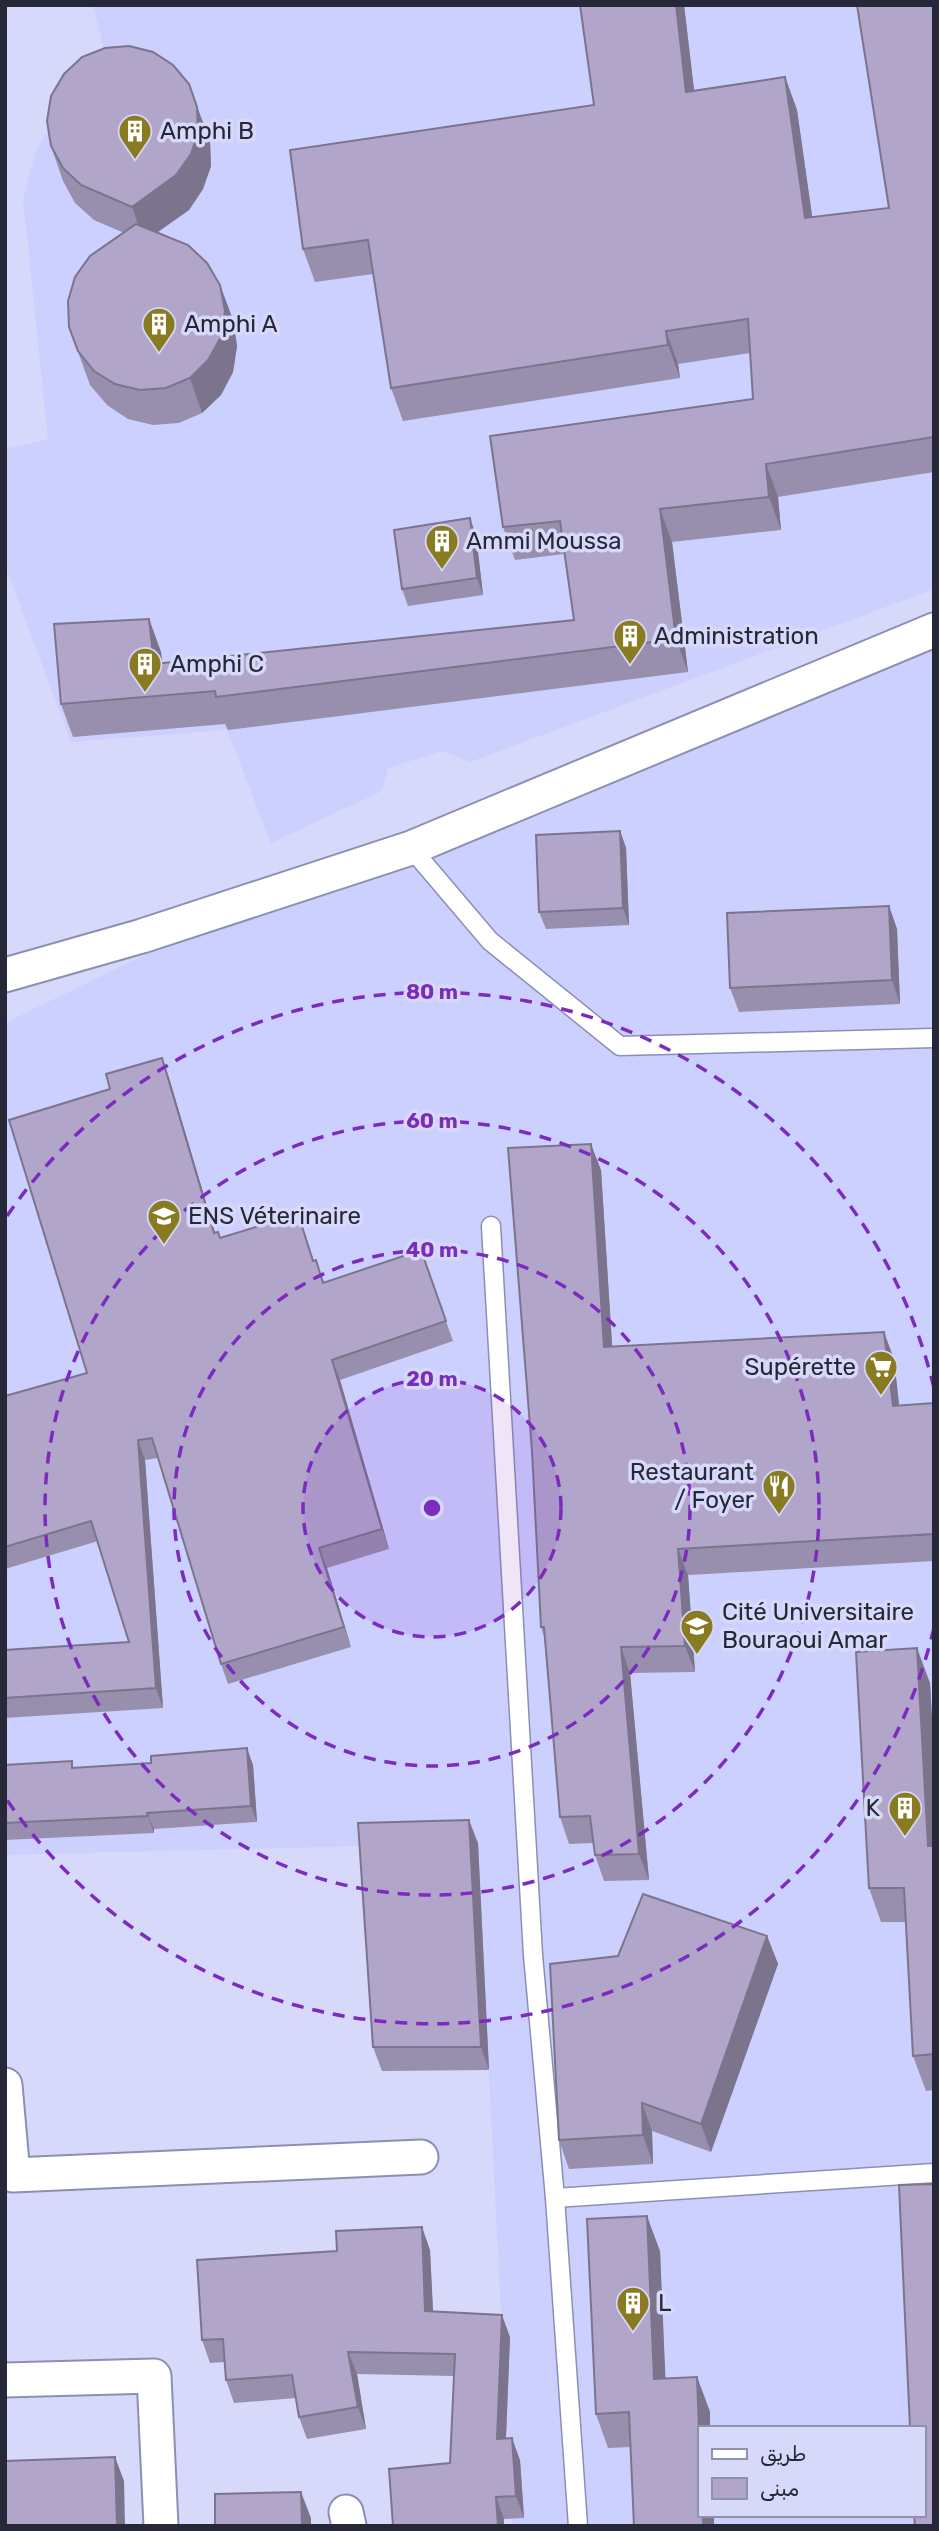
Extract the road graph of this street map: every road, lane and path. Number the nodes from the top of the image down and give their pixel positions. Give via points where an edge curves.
1 (934, 630) edge
2 (411, 848) junction
3 (5, 975) edge
4 (934, 1038) edge
5 (491, 1226) dead end
6 (5, 2085) edge
7 (421, 2157) dead end
8 (934, 2172) edge
9 (555, 2198) junction
10 (5, 2380) edge
11 (161, 2526) edge
12 (578, 2526) edge

1 - 2 street
2 - 3 street via 142,936
2 - 4 lane via 490,941 620,1046
5 - 9 lane via 533,1955
6 - 7 street via 13,2175
8 - 9 lane
9 - 12 lane
10 - 11 street via 154,2376

